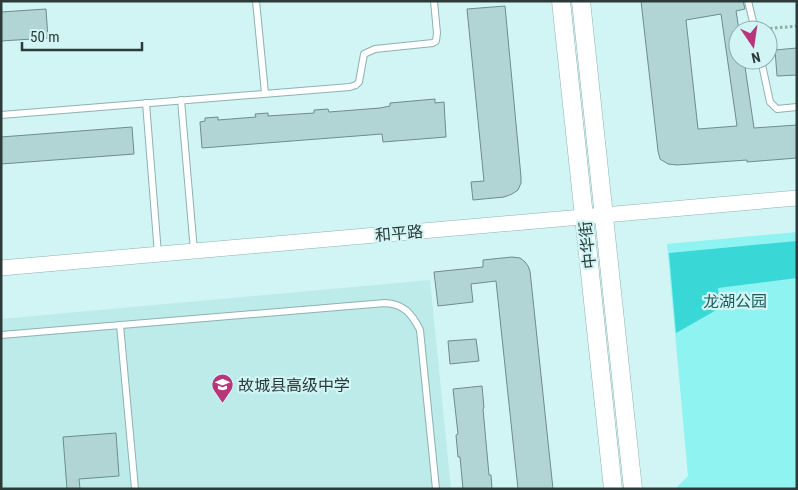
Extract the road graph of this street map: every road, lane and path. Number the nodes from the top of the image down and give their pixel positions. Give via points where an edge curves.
1 (256, 1) edge
2 (434, 1) edge
3 (561, 1) edge
4 (581, 1) edge
5 (748, 1) edge
6 (753, 20) edge
7 (797, 26) edge
8 (778, 28) edge
9 (763, 70) edge
10 (265, 94) junction
11 (181, 100) junction
12 (146, 104) junction
13 (797, 107) edge
14 (1, 115) edge
15 (797, 198) edge
16 (604, 215) junction
17 (584, 216) junction
18 (194, 251) junction
19 (158, 254) junction
20 (1, 268) edge
21 (120, 325) junction
22 (1, 334) edge
23 (135, 489) edge
24 (436, 489) edge
25 (613, 489) edge
26 (633, 489) edge

1 - 10 lane
2 - 10 lane via 438,33 433,43 376,49 364,54 359,82 350,87
3 - 17 main road, 中华街
4 - 16 main road, 中华街
5 - 6 lane
7 - 8 path
9 - 13 lane via 770,102 777,108
10 - 11 lane
11 - 12 lane
11 - 18 lane
12 - 14 lane
12 - 19 lane
15 - 16 street, 和平路
16 - 17 street, 和平路
16 - 26 main road, 中华街
17 - 18 street, 和平路
17 - 25 main road, 中华街
18 - 19 street, 和平路
19 - 20 street, 和平路
21 - 22 lane
21 - 23 lane
21 - 24 lane via 395,304 408,311 420,330

